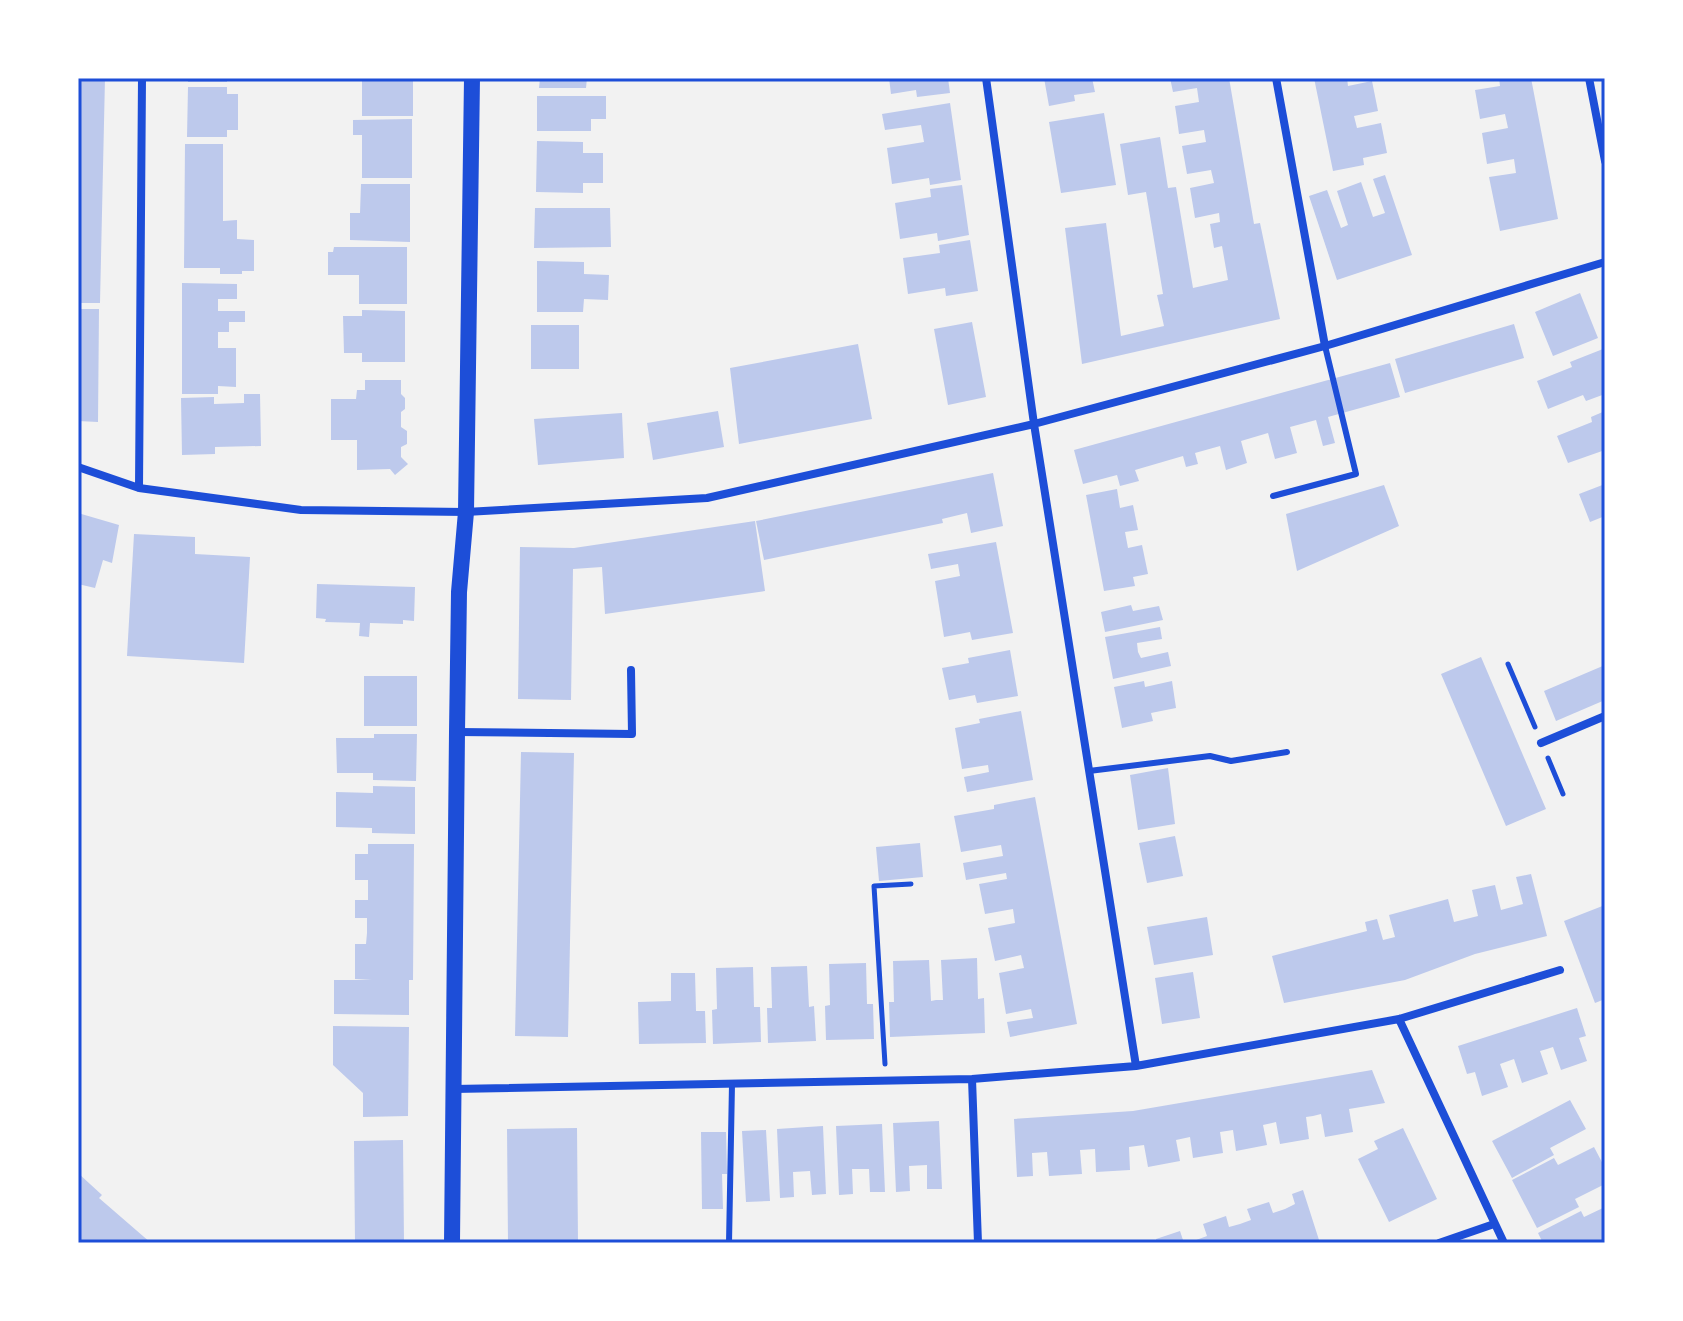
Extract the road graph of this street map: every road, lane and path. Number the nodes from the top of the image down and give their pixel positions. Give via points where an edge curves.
1 (142, 78) edge
2 (472, 78) edge
3 (986, 78) edge
4 (1276, 78) edge
5 (1589, 78) edge
6 (1605, 161) edge
7 (1605, 262) edge
8 (1325, 346) junction
9 (1034, 424) junction
10 (78, 467) edge
11 (139, 488) junction
12 (1273, 496) dead end
13 (466, 512) junction
14 (631, 670) dead end
15 (1605, 716) edge
16 (457, 732) junction
17 (1541, 743) dead end
18 (1287, 752) dead end
19 (1089, 771) junction
20 (911, 884) dead end
21 (1560, 970) dead end
22 (1399, 1019) junction
23 (1136, 1066) junction
24 (972, 1079) junction
25 (886, 1081) junction
26 (732, 1084) junction
27 (452, 1090) junction
28 (1494, 1224) junction
29 (452, 1243) edge
30 (729, 1243) edge
31 (978, 1243) edge
32 (1439, 1243) edge
33 (1504, 1243) edge

1 - 11 street
2 - 13 main road
3 - 9 street
4 - 8 street
5 - 6 street
7 - 8 street
8 - 9 street
8 - 12 lane via 1356,474
9 - 13 street via 707,498
9 - 19 street
10 - 11 street
11 - 13 street via 301,510
13 - 16 main road
14 - 16 street via 632,734
15 - 17 street
16 - 27 main road
18 - 19 lane
19 - 23 street
20 - 25 path via 874,886
21 - 22 street
22 - 23 street
22 - 28 street
23 - 24 street
24 - 25 street
24 - 31 street
25 - 26 street
26 - 27 street
26 - 30 lane
27 - 29 main road
28 - 32 street
28 - 33 street

